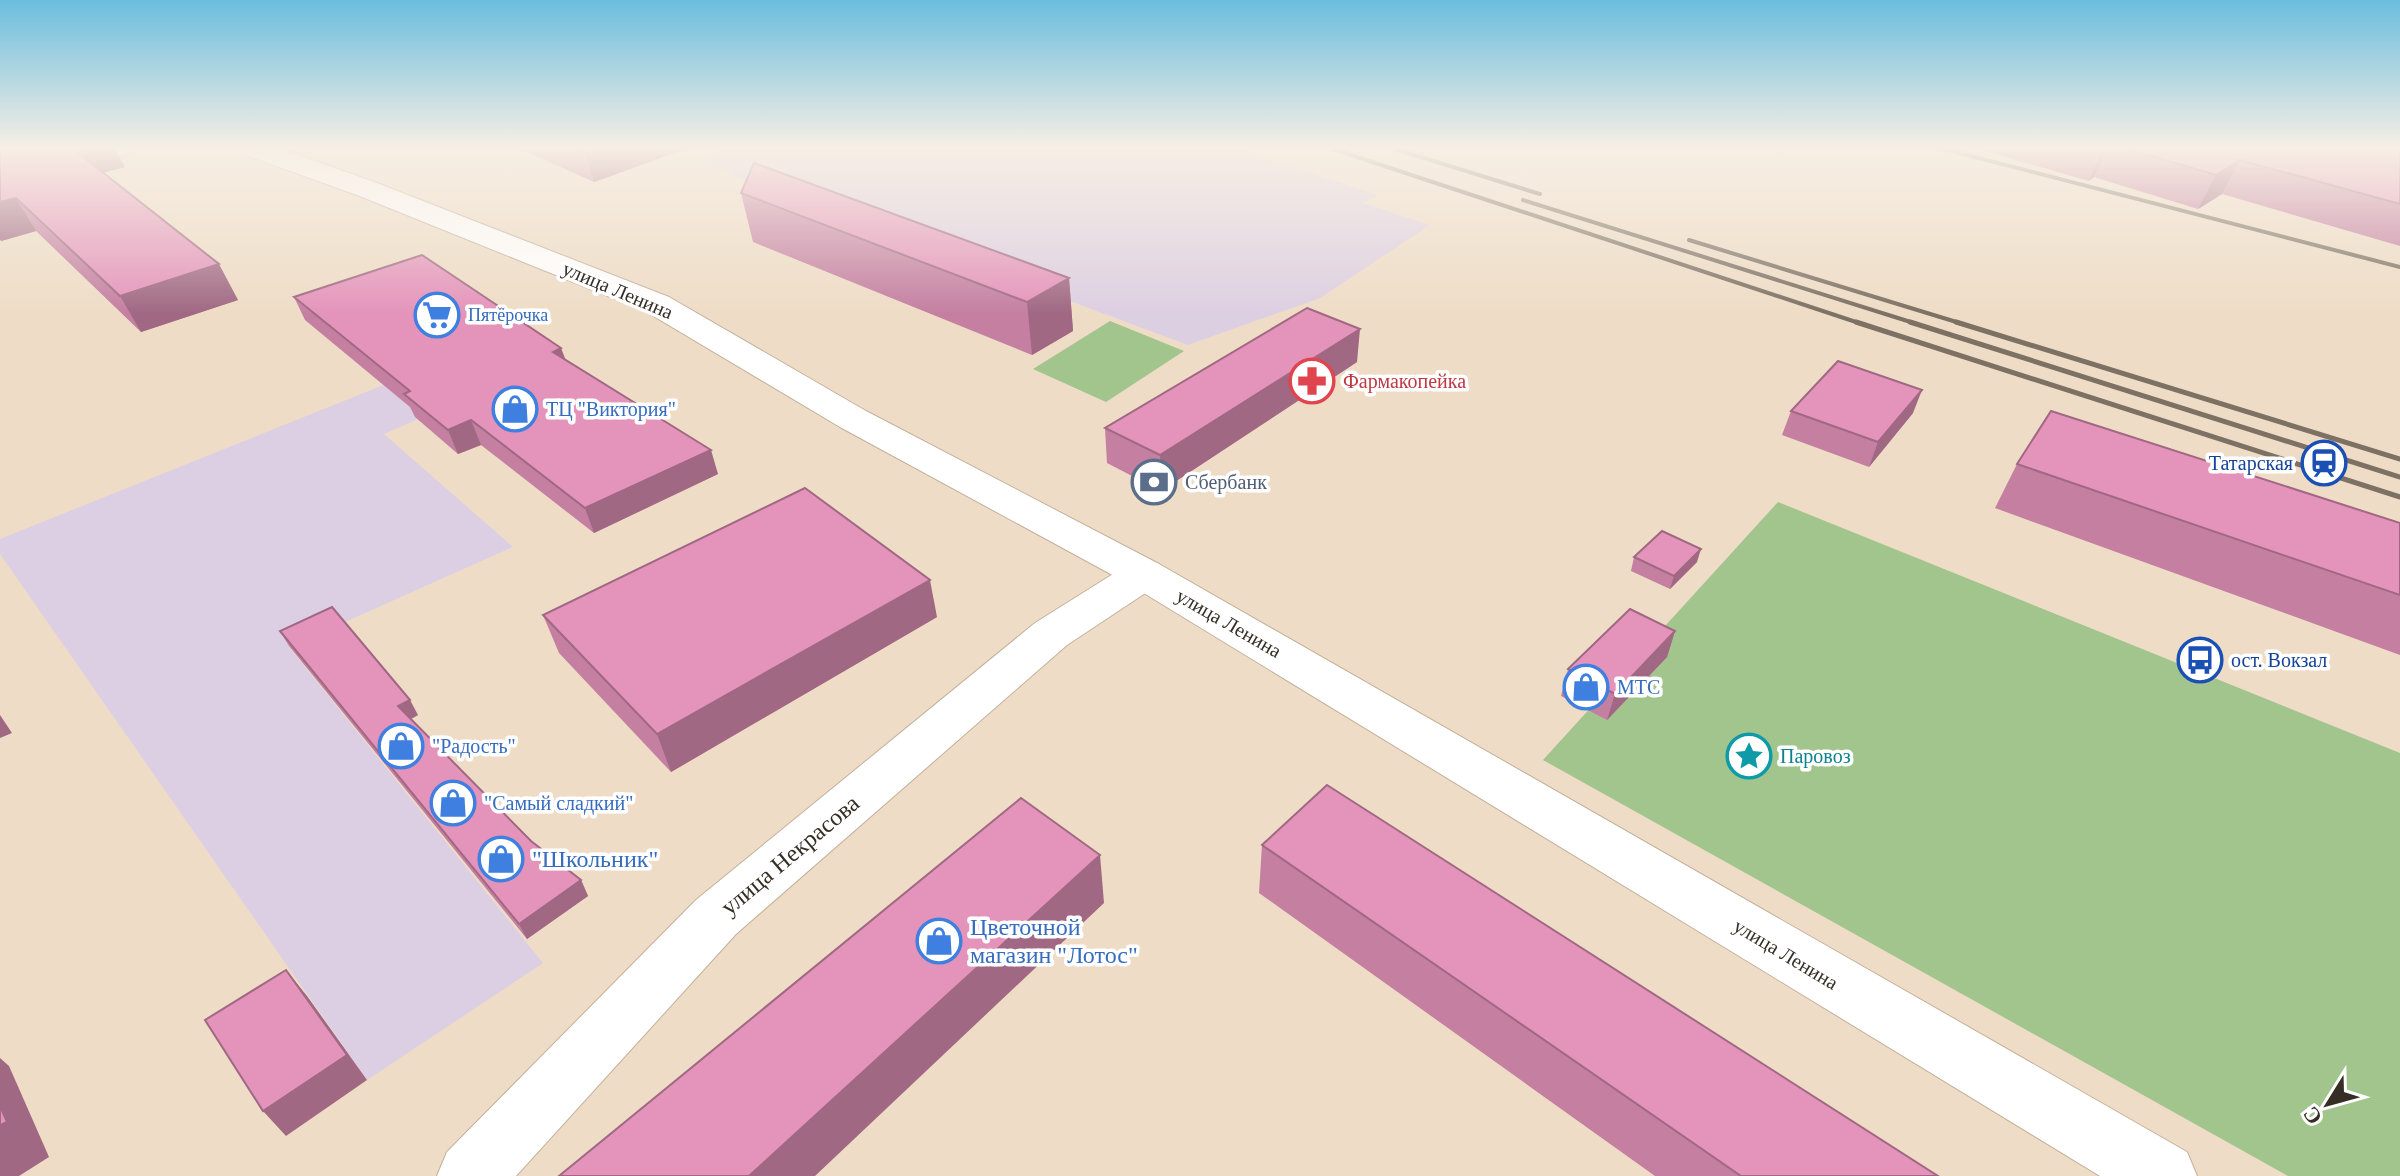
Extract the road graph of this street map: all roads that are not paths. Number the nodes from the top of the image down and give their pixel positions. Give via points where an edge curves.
1 (405, 204) edge
2 (1144, 574) junction
3 (471, 1176) edge
4 (2163, 1176) edge

1 - 2 main road, улица Ленина via 657,304 853,419
2 - 3 main road, улица Некрасова via 1051,634 716,917
2 - 4 main road, улица Ленина

